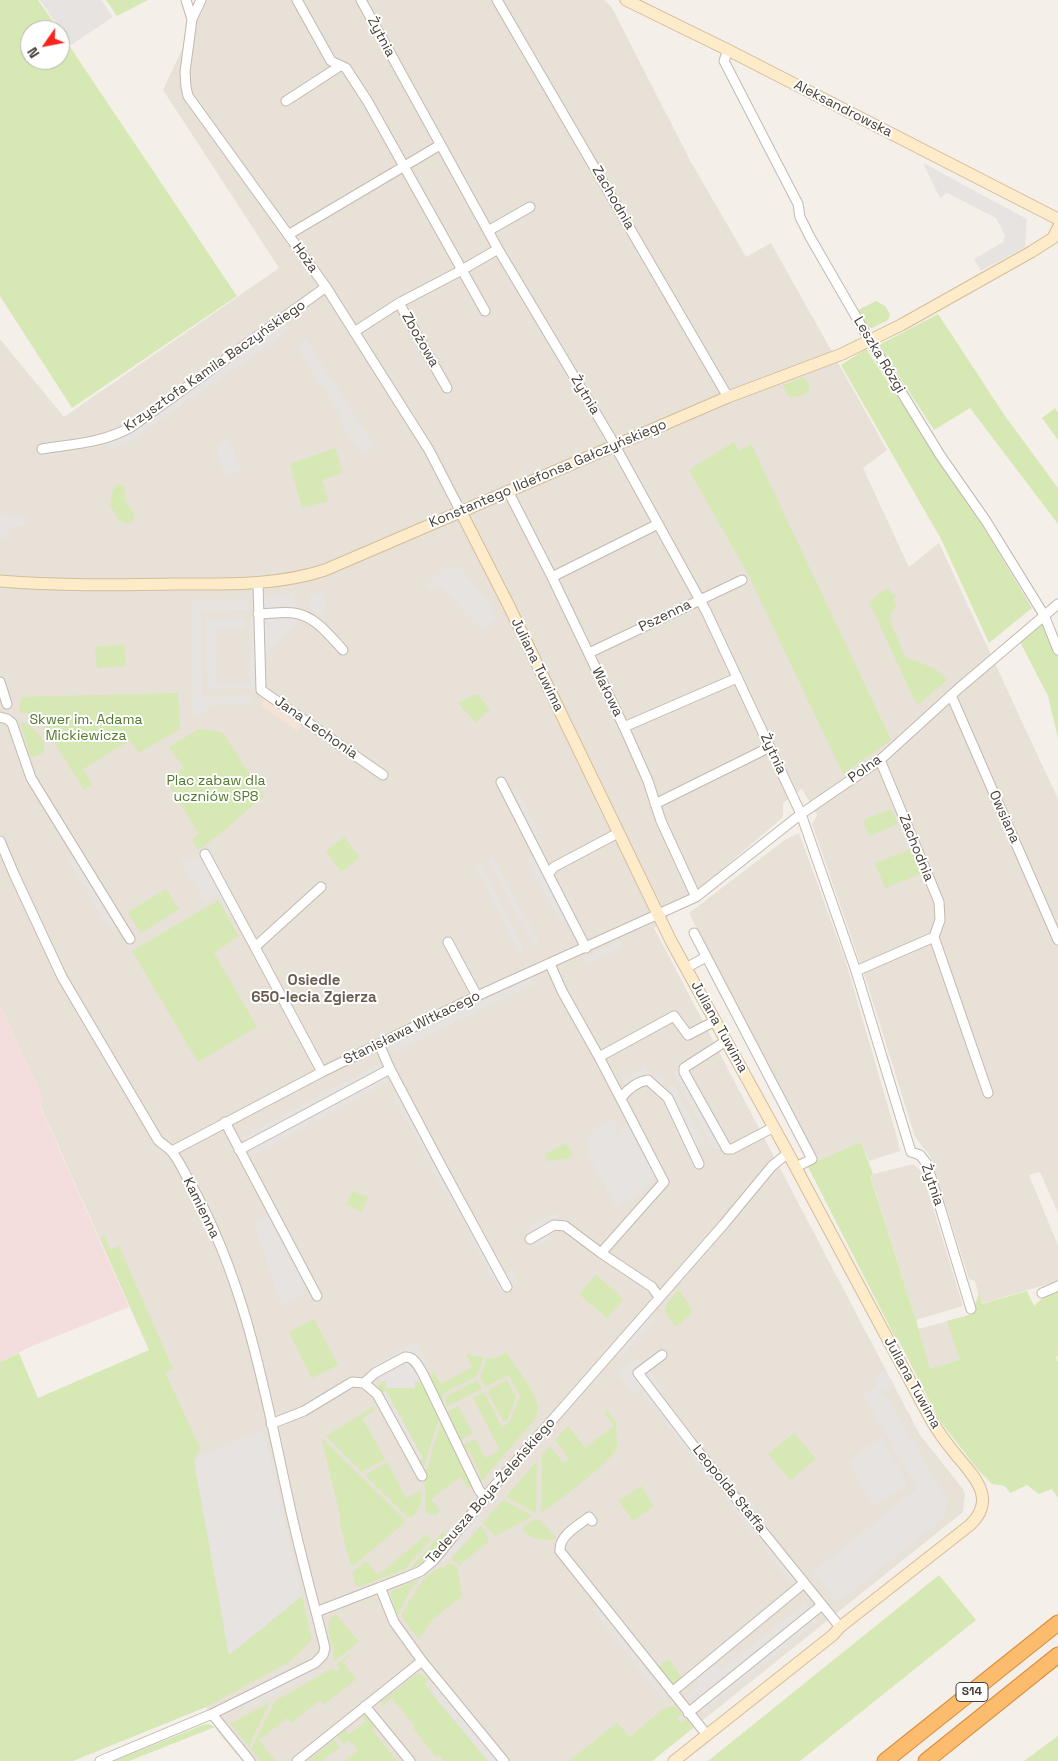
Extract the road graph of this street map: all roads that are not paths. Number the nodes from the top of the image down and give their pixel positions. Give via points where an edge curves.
1 (186, 0) edge
2 (202, 0) edge
3 (297, 0) edge
4 (361, 0) edge
5 (497, 0) edge
6 (626, 0) edge
7 (192, 19) junction
8 (728, 50) junction
9 (340, 66) junction
10 (286, 101) dead end
11 (440, 145) junction
12 (404, 166) junction
13 (530, 207) dead end
14 (1058, 220) edge
15 (1058, 228) edge
16 (488, 231) junction
17 (288, 235) junction
18 (498, 249) junction
19 (462, 270) junction
20 (326, 287) junction
21 (399, 303) junction
22 (485, 311) dead end
23 (354, 332) junction
24 (870, 341) junction
25 (447, 388) dead end
26 (728, 396) junction
27 (615, 445) junction
28 (42, 449) dead end
29 (508, 491) junction
30 (461, 512) junction
31 (658, 524) junction
32 (552, 577) junction
33 (742, 580) dead end
34 (0, 581) edge
35 (258, 583) junction
36 (700, 599) junction
37 (1058, 604) edge
38 (258, 614) junction
39 (1044, 615) junction
40 (343, 650) dead end
41 (1058, 650) edge
42 (589, 653) junction
43 (737, 678) junction
44 (0, 682) edge
45 (951, 695) junction
46 (7, 704) dead end
47 (0, 717) edge
48 (624, 727) junction
49 (770, 747) junction
50 (880, 760) junction
51 (383, 775) dead end
52 (501, 782) dead end
53 (655, 804) junction
54 (802, 814) junction
55 (618, 833) junction
56 (0, 841) edge
57 (205, 854) dead end
58 (548, 874) junction
59 (321, 886) dead end
60 (696, 897) junction
61 (658, 914) junction
62 (694, 933) dead end
63 (934, 937) junction
64 (130, 940) dead end
65 (1058, 940) edge
66 (448, 942) dead end
67 (255, 947) junction
68 (586, 948) junction
69 (706, 957) junction
70 (550, 964) junction
71 (686, 968) junction
72 (856, 971) junction
73 (477, 996) junction
74 (716, 1021) junction
75 (726, 1041) junction
76 (379, 1044) junction
77 (599, 1057) junction
78 (390, 1069) junction
79 (322, 1072) junction
80 (988, 1093) dead end
81 (621, 1098) junction
82 (225, 1122) junction
83 (774, 1127) junction
84 (239, 1150) junction
85 (172, 1151) junction
86 (788, 1153) junction
87 (699, 1164) dead end
88 (796, 1167) junction
89 (530, 1239) dead end
90 (601, 1253) junction
91 (1058, 1286) edge
92 (507, 1287) dead end
93 (1042, 1293) dead end
94 (317, 1296) dead end
95 (659, 1297) junction
96 (971, 1309) dead end
97 (662, 1355) dead end
98 (364, 1383) junction
99 (272, 1424) junction
100 (422, 1476) dead end
101 (485, 1498) junction
102 (592, 1521) dead end
103 (804, 1583) junction
104 (380, 1587) junction
105 (822, 1605) junction
106 (316, 1612) junction
107 (1058, 1622) edge
108 (840, 1627) junction
109 (1058, 1655) edge
110 (422, 1661) junction
111 (672, 1692) junction
112 (365, 1706) junction
113 (688, 1713) junction
114 (212, 1714) junction
115 (707, 1735) junction
116 (100, 1761) edge
117 (250, 1761) edge
118 (297, 1761) edge
119 (410, 1761) edge
120 (504, 1761) edge
121 (674, 1761) edge
122 (885, 1761) edge
123 (926, 1761) edge

1 - 7 street
2 - 7 street, Hoża
3 - 9 street via 331,61
4 - 11 street, Żytnia
5 - 26 street, Zachodnia
6 - 8 street, Aleksandrowska
7 - 17 street, Hoża via 185,72 188,96
8 - 14 street, Aleksandrowska
8 - 24 street, Leszka Rózgi via 724,61 798,204 800,217
9 - 10 street
9 - 12 street via 346,68 368,102
11 - 12 street
11 - 16 street, Żytnia
12 - 17 street
12 - 19 street
13 - 16 street
15 - 24 street, Konstantego Ildefonsa Gałczyńskiego via 1053,238 1031,252
16 - 18 street, Żytnia
17 - 20 street, Hoża
18 - 19 street, Zbożowa
18 - 27 street, Żytnia
19 - 21 street, Zbożowa
19 - 22 street
20 - 23 street, Hoża
20 - 28 street, Krzysztofa Kamila Baczyńskiego via 117,435 94,442
21 - 23 street
21 - 25 street, Zbożowa
23 - 30 street, Hoża via 429,450
24 - 26 street, Konstantego Ildefonsa Gałczyńskiego
24 - 39 street, Leszka Rózgi
26 - 27 street, Konstantego Ildefonsa Gałczyńskiego
27 - 29 street, Konstantego Ildefonsa Gałczyńskiego
27 - 31 street, Żytnia
29 - 30 street, Konstantego Ildefonsa Gałczyńskiego
29 - 32 street, Wałowa
30 - 35 street, Konstantego Ildefonsa Gałczyńskiego via 325,570 298,578
30 - 55 street, Juliana Tuwima
31 - 32 street
31 - 36 street, Żytnia
32 - 42 street, Wałowa
33 - 36 street, Pszenna
34 - 35 street, Konstantego Ildefonsa Gałczyńskiego via 55,585
35 - 38 street, Jana Lechonia
36 - 42 street, Pszenna
36 - 43 street, Żytnia
37 - 39 street, Polna
38 - 40 street via 293,613 309,618
38 - 51 street, Jana Lechonia via 262,690
39 - 41 street, Leszka Rózgi
39 - 45 street, Polna
42 - 48 street, Wałowa
43 - 48 street
43 - 49 street, Żytnia
44 - 46 street
45 - 50 street, Polna
45 - 65 street, Owsiana
47 - 64 street via 12,723 31,778
48 - 53 street, Wałowa
49 - 53 street
49 - 54 street, Żytnia
50 - 54 street, Polna
50 - 63 street, Zachodnia via 938,902 940,920
52 - 58 street
53 - 60 street, Wałowa
54 - 60 street, Polna
54 - 72 street, Żytnia
55 - 58 street via 554,867
55 - 61 street, Juliana Tuwima
56 - 85 street, Kamienna via 62,977 158,1140
57 - 67 street
58 - 68 street
59 - 67 street
60 - 61 street, Polna
61 - 68 street, Stanisława Witkacego
61 - 71 street, Juliana Tuwima
62 - 69 street
63 - 72 street
63 - 80 street
66 - 73 street
67 - 79 street
68 - 70 street, Stanisława Witkacego
69 - 71 street
69 - 88 street via 812,1160
70 - 73 street, Stanisława Witkacego
70 - 77 street
71 - 74 street, Juliana Tuwima
72 - 96 street, Żytnia via 911,1152 920,1155 928,1164
73 - 76 street, Stanisława Witkacego
74 - 75 street, Juliana Tuwima
74 - 77 street via 688,1035 674,1016
75 - 83 street, Juliana Tuwima
75 - 83 street via 684,1068 700,1101 727,1149
76 - 78 street
76 - 79 street, Stanisława Witkacego
77 - 81 street
78 - 84 street
78 - 92 street
79 - 82 street, Stanisława Witkacego
81 - 87 street via 628,1088 648,1080 668,1098
81 - 90 street via 664,1182
82 - 84 street
82 - 85 street, Stanisława Witkacego
83 - 86 street, Juliana Tuwima
84 - 94 street
85 - 99 street, Kamienna via 202,1205 225,1259 245,1316
86 - 88 street, Juliana Tuwima
86 - 95 street, Tadeusza Boya-Żeleńskiego via 772,1166
88 - 108 street, Juliana Tuwima via 930,1418 980,1486 983,1496 978,1516 967,1527
89 - 90 street via 554,1225 566,1226
90 - 95 street via 652,1287
91 - 93 street
95 - 101 street, Tadeusza Boya-Żeleńskiego
97 - 103 street, Leopolda Staffa via 638,1373
98 - 99 street via 352,1382 304,1411
98 - 100 street via 378,1394
98 - 101 street via 374,1373 405,1357 413,1360
99 - 106 street, Kamienna
101 - 104 street, Tadeusza Boya-Żeleńskiego via 428,1565
102 - 111 street via 590,1517 562,1539 560,1551
103 - 105 street, Leopolda Staffa
103 - 111 street
104 - 106 street, Tadeusza Boya-Żeleńskiego
104 - 110 street via 394,1622
105 - 108 street, Leopolda Staffa
105 - 113 street
106 - 114 street via 325,1648 315,1663
107 - 122 highway, S14
108 - 115 street
109 - 123 highway, S14
110 - 112 street
110 - 120 street
111 - 113 street
112 - 118 street
112 - 119 street
113 - 115 street
114 - 116 street
114 - 117 street
115 - 121 street

